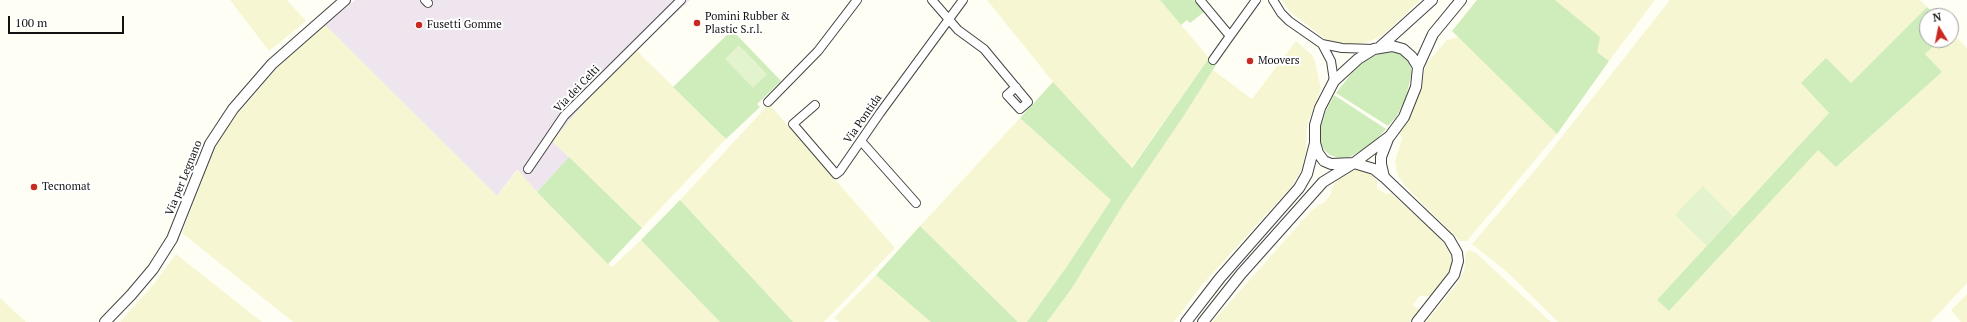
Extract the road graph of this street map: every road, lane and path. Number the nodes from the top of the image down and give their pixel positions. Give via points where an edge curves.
1 (345, 0) edge
2 (681, 0) edge
3 (857, 0) edge
4 (932, 0) edge
5 (963, 0) edge
6 (1200, 0) edge
7 (1273, 0) edge
8 (1432, 0) edge
9 (1461, 0) edge
10 (1251, 2) edge
11 (948, 20) junction
12 (1230, 36) junction
13 (1322, 44) junction
14 (1377, 48) junction
15 (1212, 60) dead end
16 (1418, 67) junction
17 (1333, 82) junction
18 (1016, 88) dead end
19 (768, 102) dead end
20 (815, 105) dead end
21 (1390, 136) junction
22 (861, 141) junction
23 (1315, 143) junction
24 (1354, 163) junction
25 (528, 169) dead end
26 (1384, 177) junction
27 (916, 203) dead end
28 (105, 322) edge
29 (1186, 322) edge
30 (1203, 322) edge
31 (1417, 322) edge

1 - 28 street, Via per Legnano via 272,64 233,109 207,150 172,239 153,269
2 - 25 street, Via dei Celti via 564,116
3 - 19 street via 810,60
4 - 11 street
5 - 11 street, Via Pontida
6 - 12 street
7 - 13 street via 1281,13
8 - 14 street
9 - 16 street via 1433,34
10 - 12 street
11 - 18 street via 984,49
11 - 22 street, Via Pontida
12 - 15 street
13 - 14 street via 1342,48
13 - 17 street via 1331,61
14 - 16 street via 1392,46 1403,49
14 - 17 street via 1358,59
16 - 21 street via 1416,87 1404,117
17 - 23 street via 1317,117
20 - 22 street, Via Pontida via 793,124 836,174
21 - 24 street
21 - 26 street via 1381,157
22 - 27 street
23 - 24 street via 1324,161 1331,164
23 - 29 street via 1307,174 1299,188 1220,278
24 - 26 street via 1374,170
24 - 30 street via 1323,182 1241,274
26 - 31 street via 1446,235 1457,253 1458,262 1454,275

